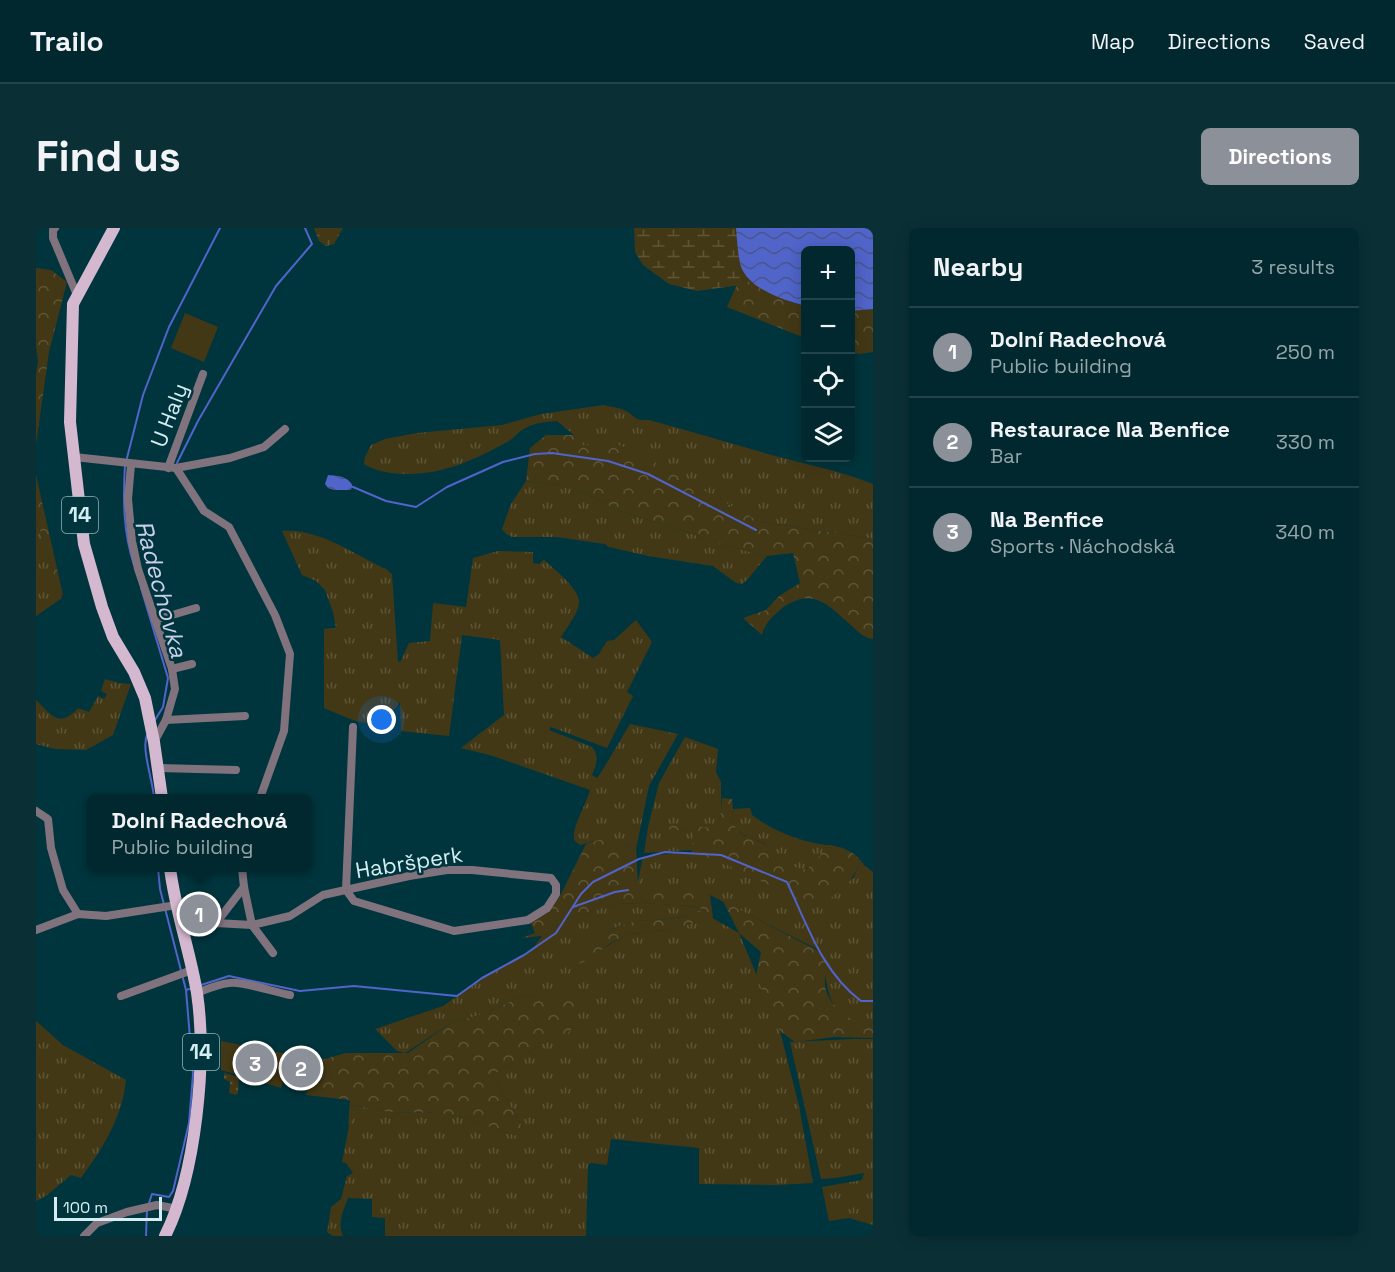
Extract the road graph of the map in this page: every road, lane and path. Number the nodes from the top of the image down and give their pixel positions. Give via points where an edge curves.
1 (114, 228) edge
2 (52, 229) edge
3 (77, 295) junction
4 (203, 374) dead end
5 (285, 429) dead end
6 (74, 457) junction
7 (131, 465) junction
8 (172, 468) junction
9 (196, 608) dead end
10 (155, 620) junction
11 (192, 664) dead end
12 (172, 669) junction
13 (245, 716) dead end
14 (166, 720) junction
15 (353, 727) dead end
16 (154, 742) junction
17 (159, 768) junction
18 (236, 770) dead end
19 (162, 794) edge
20 (261, 794) edge
21 (36, 811) edge
22 (171, 872) edge
23 (243, 872) edge
24 (244, 887) junction
25 (346, 890) junction
26 (177, 905) junction
27 (78, 914) junction
28 (216, 923) junction
29 (252, 925) junction
30 (182, 927) junction
31 (36, 930) edge
32 (273, 954) dead end
33 (192, 970) junction
34 (197, 993) junction
35 (290, 995) dead end
36 (121, 996) dead end
37 (177, 1209) junction
38 (84, 1236) edge
39 (165, 1236) edge

1 - 3 main road, 14
2 - 3 street
3 - 6 main road, 14 via 72,312 70,422
4 - 8 street, U Haly
5 - 8 street via 264,447 230,458
6 - 7 street
6 - 16 main road, 14 via 87,555 113,637 145,698
7 - 8 street
7 - 10 street via 128,499 132,541
8 - 20 street via 204,511 229,527 275,615 290,654 284,731
9 - 10 street
10 - 12 street
11 - 12 street
12 - 14 street via 175,689
13 - 14 street
14 - 16 street
15 - 25 street, Habršperk
16 - 17 main road, 14
17 - 18 street
17 - 19 main road, 14
21 - 27 street via 48,819 51,848 63,890
22 - 26 main road, 14
23 - 24 street
24 - 28 street
24 - 29 street
25 - 25 street, Habršperk via 447,870 551,878 556,885 556,894 547,908 528,920 454,931 354,901
25 - 29 street, Habršperk via 323,895 290,916
26 - 27 street via 106,916
26 - 30 main road, 14
27 - 31 street
28 - 29 street, Habršperk
28 - 30 street, Habršperk
29 - 32 street
30 - 33 main road, 14
33 - 34 main road, 14
33 - 36 street
34 - 35 street via 230,982
34 - 37 main road, 14 via 200,1076 190,1154
37 - 38 street via 143,1209 97,1223
37 - 39 main road, 14

